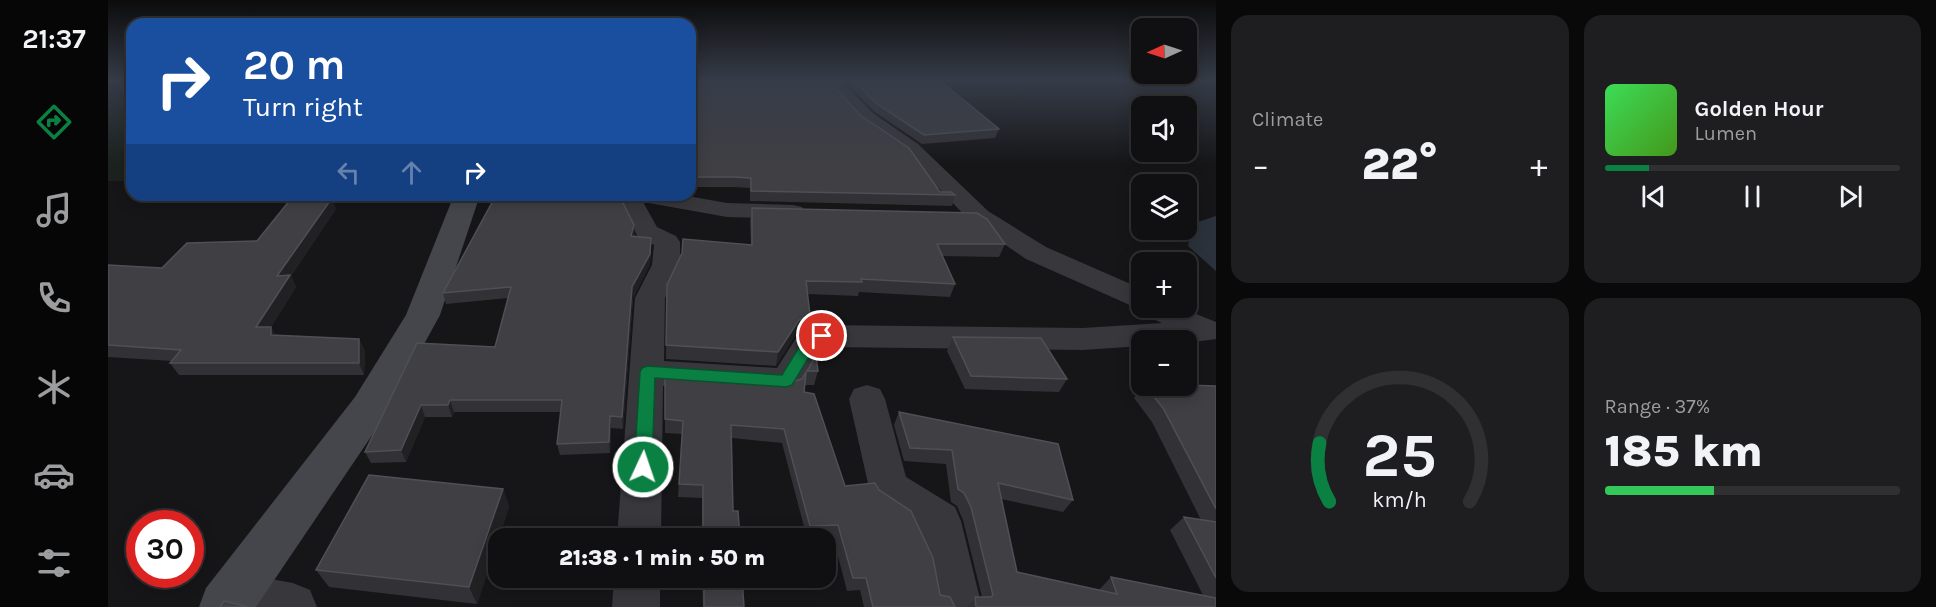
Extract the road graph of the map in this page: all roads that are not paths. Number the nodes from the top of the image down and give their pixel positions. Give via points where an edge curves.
1 (858, 108) edge
2 (465, 201) edge
3 (630, 201) edge
4 (675, 201) edge
5 (811, 212) edge
6 (943, 215) edge
7 (979, 216) junction
8 (1131, 296) edge
9 (1176, 318) edge
10 (1213, 336) edge
11 (647, 372) junction
12 (867, 399) dead end
13 (639, 528) edge
14 (637, 588) edge
15 (228, 602) edge
16 (293, 607) edge
17 (636, 607) edge
18 (958, 607) edge

1 - 7 street via 911,148
2 - 15 main road via 423,315 369,408
3 - 11 street via 647,232 667,242 666,265 650,298
4 - 5 street via 727,210
6 - 7 street
7 - 8 street via 1036,253
9 - 10 street
10 - 11 street via 822,336 809,343 786,381
11 - 13 street
12 - 18 street via 889,488 940,521
14 - 17 street
15 - 16 street

